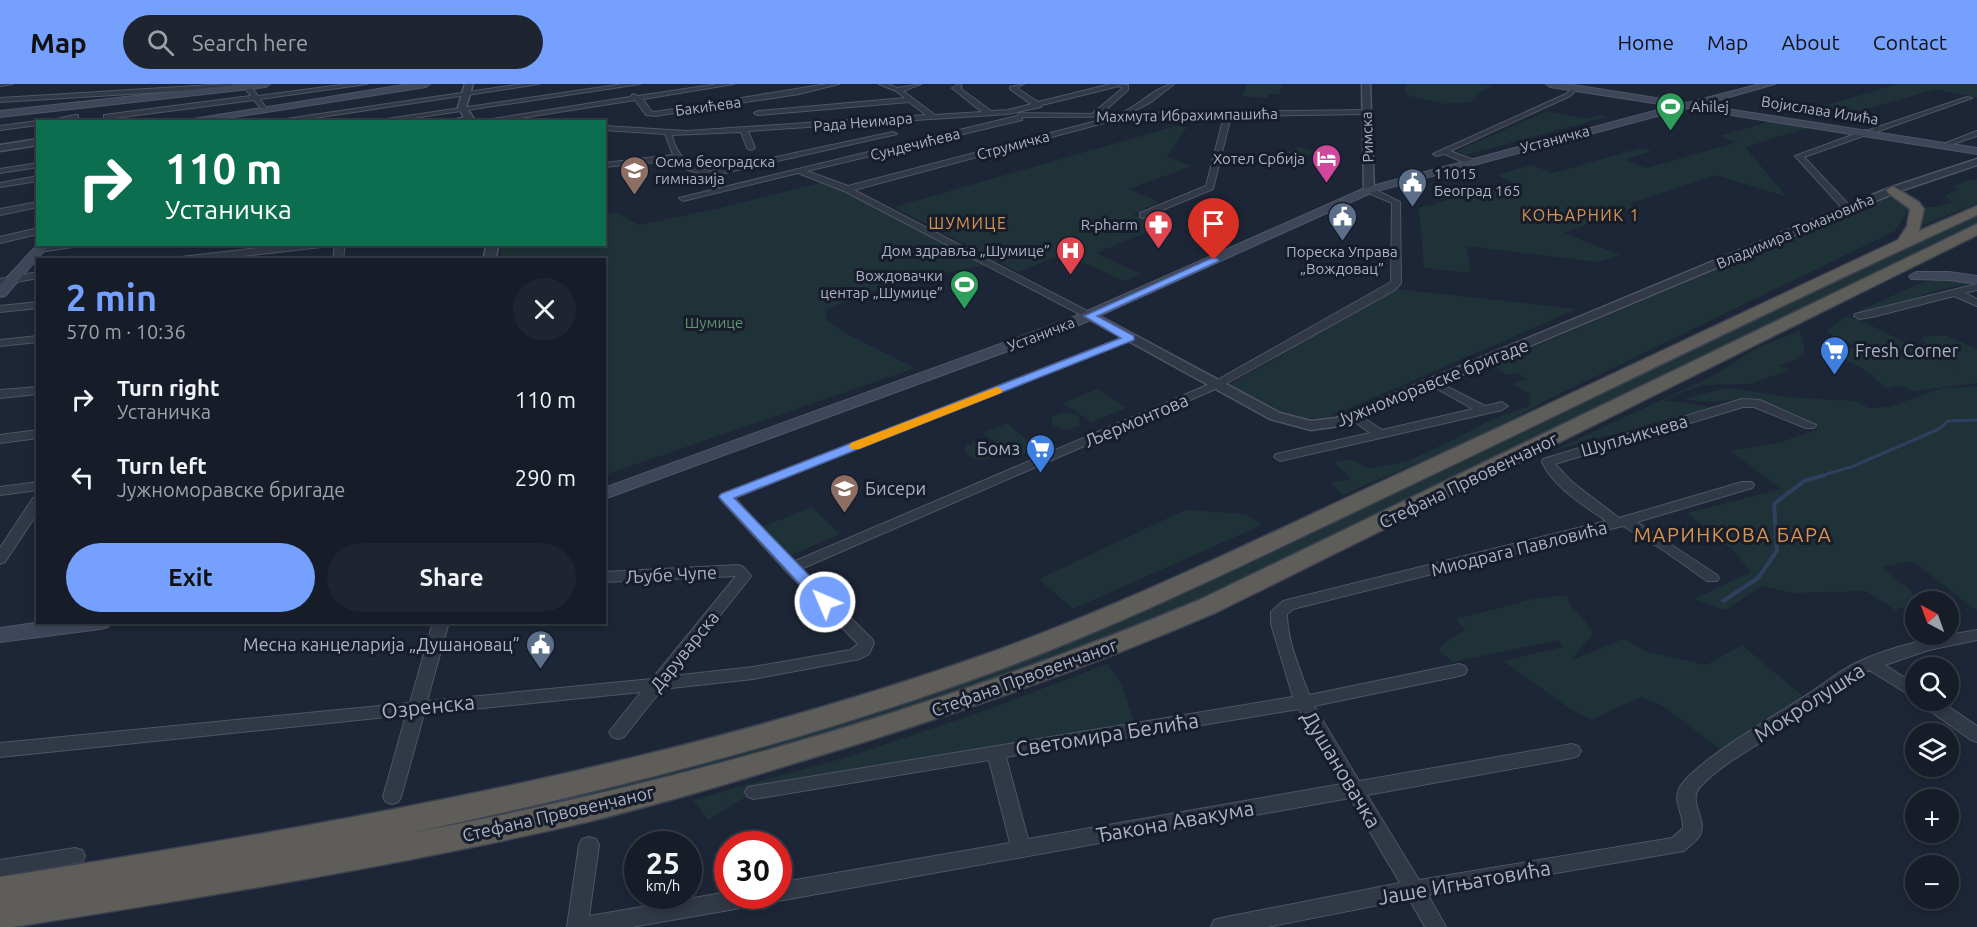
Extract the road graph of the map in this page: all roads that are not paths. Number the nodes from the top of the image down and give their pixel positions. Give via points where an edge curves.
1 (0, 84) edge
2 (10, 84) edge
3 (95, 84) edge
4 (266, 84) edge
5 (364, 84) edge
6 (426, 84) edge
7 (536, 84) edge
8 (637, 84) edge
9 (731, 84) edge
10 (836, 84) edge
11 (882, 84) edge
12 (918, 84) edge
13 (1021, 84) edge
14 (1171, 84) edge
15 (1366, 84) edge
16 (1550, 84) edge
17 (1748, 84) edge
18 (1771, 84) edge
19 (958, 85) edge
20 (1119, 85) edge
21 (203, 86) edge
22 (248, 86) junction
23 (615, 87) junction
24 (468, 88) edge
25 (1573, 88) edge
26 (898, 90) junction
27 (85, 94) junction
28 (1646, 98) junction
29 (1719, 98) junction
30 (1969, 98) dead end
31 (257, 99) junction
32 (638, 99) junction
33 (755, 99) junction
34 (0, 100) edge
35 (910, 100) junction
36 (1689, 103) junction
37 (77, 105) junction
38 (1039, 106) junction
39 (462, 107) junction
40 (1662, 108) junction
41 (263, 109) junction
42 (1739, 109) junction
43 (1008, 112) junction
44 (1366, 112) junction
45 (758, 113) dead end
46 (1228, 113) junction
47 (0, 114) edge
48 (990, 114) junction
49 (1120, 115) junction
50 (932, 116) junction
51 (1030, 116) junction
52 (1094, 116) junction
53 (107, 117) dead end
54 (1639, 117) junction
55 (74, 119) edge
56 (193, 120) edge
57 (281, 120) edge
58 (381, 120) edge
59 (473, 120) edge
60 (875, 122) junction
61 (36, 123) edge
62 (0, 128) edge
63 (606, 128) edge
64 (744, 130) junction
65 (1870, 131) junction
66 (670, 133) junction
67 (1977, 134) edge
68 (36, 142) edge
69 (1945, 144) junction
70 (0, 148) edge
71 (751, 148) dead end
72 (1977, 149) edge
73 (1977, 156) edge
74 (677, 157) junction
75 (1972, 161) edge
76 (1471, 162) junction
77 (36, 165) edge
78 (606, 165) edge
79 (0, 171) edge
80 (800, 171) junction
81 (709, 174) junction
82 (1369, 175) junction
83 (36, 178) edge
84 (1404, 180) junction
85 (744, 182) junction
86 (0, 185) edge
87 (847, 189) junction
88 (1369, 190) junction
89 (1893, 190) junction
90 (1878, 196) junction
91 (683, 198) dead end
92 (1908, 200) junction
93 (36, 204) edge
94 (1848, 208) junction
95 (1977, 210) edge
96 (0, 212) edge
97 (1143, 215) dead end
98 (1977, 229) edge
99 (36, 231) edge
100 (0, 240) edge
101 (1904, 244) junction
102 (57, 246) edge
103 (304, 246) edge
104 (1977, 246) edge
105 (42, 247) edge
106 (202, 258) edge
107 (36, 275) edge
108 (1916, 276) junction
109 (14, 278) junction
110 (1977, 280) edge
111 (0, 282) edge
112 (1977, 287) edge
113 (1649, 292) joint
114 (1954, 292) junction
115 (0, 293) edge
116 (1977, 303) edge
117 (36, 305) edge
118 (0, 309) edge
119 (1089, 316) junction
120 (1859, 316) dead end
121 (1769, 332) junction
122 (1130, 338) junction
123 (36, 339) edge
124 (0, 343) edge
125 (1434, 383) junction
126 (1216, 385) junction
127 (36, 390) edge
128 (0, 394) edge
129 (1502, 406) dead end
130 (1483, 410) junction
131 (1355, 416) junction
132 (1810, 425) dead end
133 (1379, 433) junction
134 (36, 434) edge
135 (0, 439) edge
136 (1280, 457) dead end
137 (1747, 485) dead end
138 (36, 486) edge
139 (0, 491) edge
140 (606, 493) edge
141 (36, 504) edge
142 (1621, 522) junction
143 (1, 555) edge
144 (791, 568) junction
145 (738, 570) joint
146 (606, 577) edge
147 (1712, 578) dead end
148 (1288, 605) joint
149 (85, 624) edge
150 (440, 624) edge
151 (0, 635) edge
152 (1977, 635) edge
153 (1870, 663) junction
154 (1459, 670) dead end
155 (657, 684) junction
156 (1905, 686) edge
157 (1303, 702) junction
158 (417, 707) junction
159 (1942, 711) edge
160 (618, 732) dead end
161 (1977, 735) edge
162 (0, 750) edge
163 (996, 752) junction
164 (1572, 752) dead end
165 (1353, 789) junction
166 (754, 792) dead end
167 (392, 797) dead end
168 (1693, 821) joint
169 (589, 844) dead end
170 (1021, 849) junction
171 (75, 856) dead end
172 (0, 868) edge
173 (1414, 889) junction
174 (792, 890) edge
175 (0, 892) edge
176 (714, 904) edge
177 (0, 914) edge
178 (578, 927) edge
179 (1221, 927) edge
180 (1436, 927) edge

1 - 2 street
3 - 27 street
4 - 22 main road
5 - 31 street
6 - 41 main road
7 - 24 street
8 - 23 street
9 - 32 street
9 - 33 street
10 - 33 street, Бакићева
11 - 26 street
12 - 26 street
13 - 38 street via 1012,88
14 - 49 street, Струмичка via 1149,101
15 - 44 street, Римска
16 - 25 main road, Војислава Илића
17 - 36 main road, Устаничка
18 - 29 main road, Устаничка
19 - 48 street via 955,89
20 - 38 street, Рада Неимара
20 - 52 street
21 - 22 street
21 - 27 street
22 - 31 street
22 - 37 main road
23 - 32 street
23 - 39 street
24 - 39 street
24 - 57 street
25 - 28 main road, Војислава Илића
25 - 36 main road, Војислава Илића
25 - 76 street, Устаничка via 1441,153
26 - 35 street
27 - 34 street
27 - 37 street
28 - 36 main road, Војислава Илића
28 - 40 main road via 1661,103
29 - 36 main road, Устаничка
29 - 42 main road via 1723,104
30 - 65 street
31 - 41 street
31 - 53 street
32 - 33 street, Бакићева via 651,114
32 - 59 street
35 - 45 street
35 - 50 street
36 - 40 main road, Устаничка
36 - 42 main road, Војислава Илића
36 - 54 main road, Устаничка
36 - 65 main road, Војислава Илића
37 - 47 main road
37 - 55 main road
38 - 43 street, Рада Неимара
39 - 58 street
39 - 59 street
40 - 54 main road, Устаничка
41 - 56 main road
42 - 65 main road, Војислава Илића
43 - 48 street, Рада Неимара
43 - 51 street, Махмута Ибрахимпашића
44 - 46 street, Махмута Ибрахимпашића
44 - 82 street, Римска
46 - 49 street, Махмута Ибрахимпашића
46 - 97 street via 1210,187
48 - 50 street, Рада Неимара
49 - 52 street, Махмута Ибрахимпашића
49 - 87 street, Струмичка
50 - 60 street, Рада Неимара
51 - 52 street, Махмута Ибрахимпашића
51 - 80 street, Сундечићева
54 - 76 main road, Устаничка
60 - 64 street, Рада Неимара
60 - 81 street via 893,134
61 - 62 street
63 - 66 street, Рада Неимара
64 - 66 street, Рада Неимара
64 - 71 street
65 - 69 main road, Војислава Илића
65 - 94 street via 1799,156
66 - 74 street
67 - 69 street
68 - 70 street
69 - 72 main road, Војислава Илића
69 - 75 main road via 1966,153
73 - 75 street, Владимира Томановића
74 - 78 street
74 - 81 street via 684,165
75 - 89 street, Владимира Томановића
76 - 84 main road, Устаничка
77 - 79 street
80 - 85 street, Сундечићева
80 - 87 street
81 - 85 street
82 - 84 main road via 1386,181
82 - 88 street, Римска
83 - 86 street
84 - 88 main road, Устаничка
85 - 91 street
87 - 119 street
88 - 119 main road, Устаничка
88 - 126 street, Љермонтова via 1396,202 1395,285
89 - 90 street, Владимира Томановића
89 - 92 highway
90 - 92 highway
90 - 94 street, Владимира Томановића
92 - 101 highway via 1917,209 1917,215
93 - 96 street
94 - 113 street, Владимира Томановића
95 - 101 highway, Стефана Првовенчаног
98 - 121 highway, Стефана Првовенчаног
99 - 100 street
101 - 175 highway, Стефана Првовенчаног via 1242,556 1095,621 904,692 791,727 557,789 356,831
102 - 105 street
103 - 106 street
104 - 108 highway
105 - 109 main road
107 - 109 street
108 - 110 main road
108 - 121 highway via 1823,317
109 - 111 street
109 - 115 main road
112 - 114 street
113 - 125 street, Јужноморавске бригаде
114 - 116 street
114 - 120 street
117 - 118 street
119 - 122 street, Јужноморавске бригаде
119 - 140 main road, Устаничка
121 - 177 highway, Стефана Првовенчаног via 1208,606 970,699 738,769 589,808 400,848
122 - 126 street, Јужноморавске бригаде
122 - 144 street, Устаничка via 726,497
123 - 124 street
125 - 130 street
125 - 131 street, Јужноморавске бригаде
126 - 131 street, Јужноморавске бригаде via 1291,422 1325,425
126 - 144 street, Љермонтова
127 - 128 street
129 - 130 street
130 - 133 street
131 - 133 street
132 - 142 street, Шупљикчева via 1776,410 1742,403 1548,462 1558,476
133 - 136 street
134 - 135 street
137 - 142 street, Миодрага Павловића
138 - 139 street
141 - 143 street
142 - 147 street via 1668,547
142 - 148 street, Миодрага Павловића
144 - 155 street, Озренска via 866,643 863,650 854,655 753,673
145 - 146 street, Љубе Чупе
145 - 155 street, Даруварска via 744,576
148 - 157 street, Душановачка via 1279,612 1279,624
149 - 151 main road
150 - 158 street
152 - 153 street, Мокролушка
153 - 156 street
153 - 168 street, Мокролушка via 1823,690 1694,781 1686,796
154 - 157 street, Светомира Белића
155 - 158 street, Озренска
155 - 160 street, Даруварска
157 - 163 street, Светомира Белића
157 - 165 street, Душановачка
158 - 162 street, Озренска
158 - 167 street
159 - 161 street
163 - 166 street, Светомира Белића
163 - 170 street
164 - 165 street, Ђакона Авакума
165 - 170 street, Ђакона Авакума
165 - 173 street, Душановачка
168 - 173 street, Јаше Игњатовића via 1690,836 1666,848
169 - 178 street
170 - 174 street, Ђакона Авакума
171 - 172 street
173 - 179 street, Јаше Игњатовића
173 - 180 street, Душановачка
176 - 178 street

